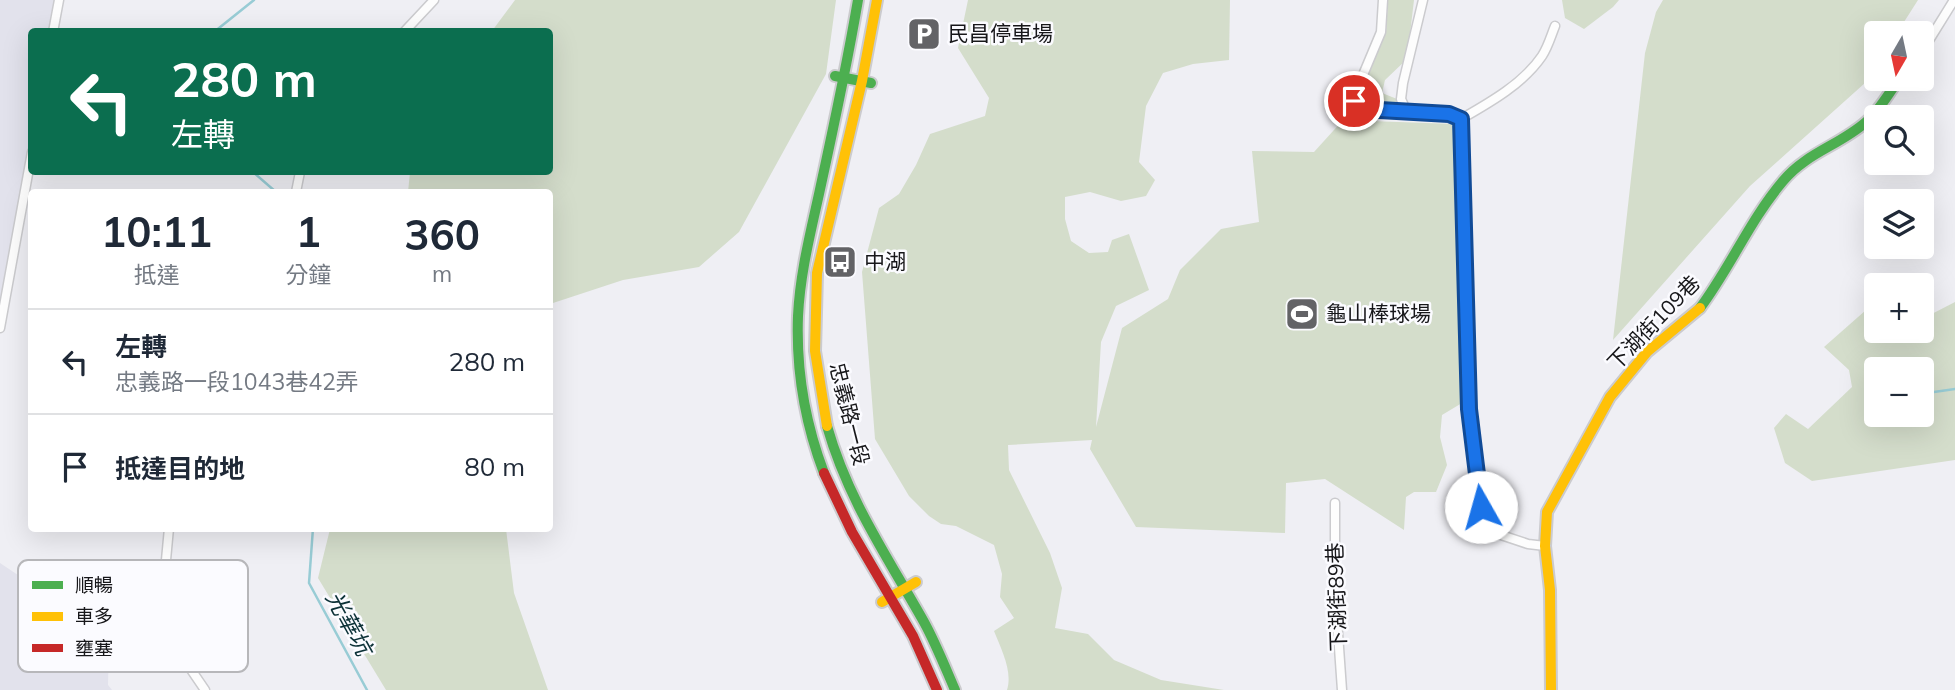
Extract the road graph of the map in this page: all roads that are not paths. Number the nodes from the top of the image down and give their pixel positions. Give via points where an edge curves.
1 (59, 0) edge
2 (434, 0) edge
3 (858, 0) edge
4 (877, 0) edge
5 (1383, 0) edge
6 (1423, 0) edge
7 (1954, 0) edge
8 (1555, 26) dead end
9 (54, 28) edge
10 (408, 28) edge
11 (1934, 32) edge
12 (840, 76) junction
13 (866, 82) junction
14 (1891, 91) edge
15 (1406, 110) junction
16 (1461, 119) junction
17 (28, 174) edge
18 (0, 328) edge
19 (1335, 503) dead end
20 (169, 532) edge
21 (1545, 546) junction
22 (166, 560) edge
23 (916, 582) dead end
24 (904, 589) junction
25 (886, 599) junction
26 (193, 672) edge
27 (205, 690) edge
28 (937, 690) edge
29 (955, 690) edge
30 (1342, 690) edge
31 (1551, 690) edge

1 - 9 street
2 - 10 street
3 - 12 main road, 忠義路一段
4 - 13 main road, 忠義路一段
5 - 15 street via 1381,32 1354,101 1362,109
6 - 15 street via 1403,83 1401,99
7 - 11 street
8 - 16 street via 1542,56 1516,84
12 - 13 main road
12 - 25 main road, 忠義路一段 via 802,272 800,376 825,477
13 - 24 main road, 忠義路一段 via 817,272 816,377 845,479
14 - 21 main road, 下湖街109巷 via 1866,121 1800,163 1782,182 1697,312 1647,352 1610,397 1547,512
15 - 16 street
16 - 21 street via 1469,409 1481,507 1495,533
17 - 18 street
19 - 30 street, 下湖街89巷
20 - 22 street
21 - 31 main road, 下湖街109巷
23 - 24 main road
24 - 25 main road
24 - 29 main road, 忠義路一段
25 - 28 main road, 忠義路一段 via 926,662
26 - 27 street

